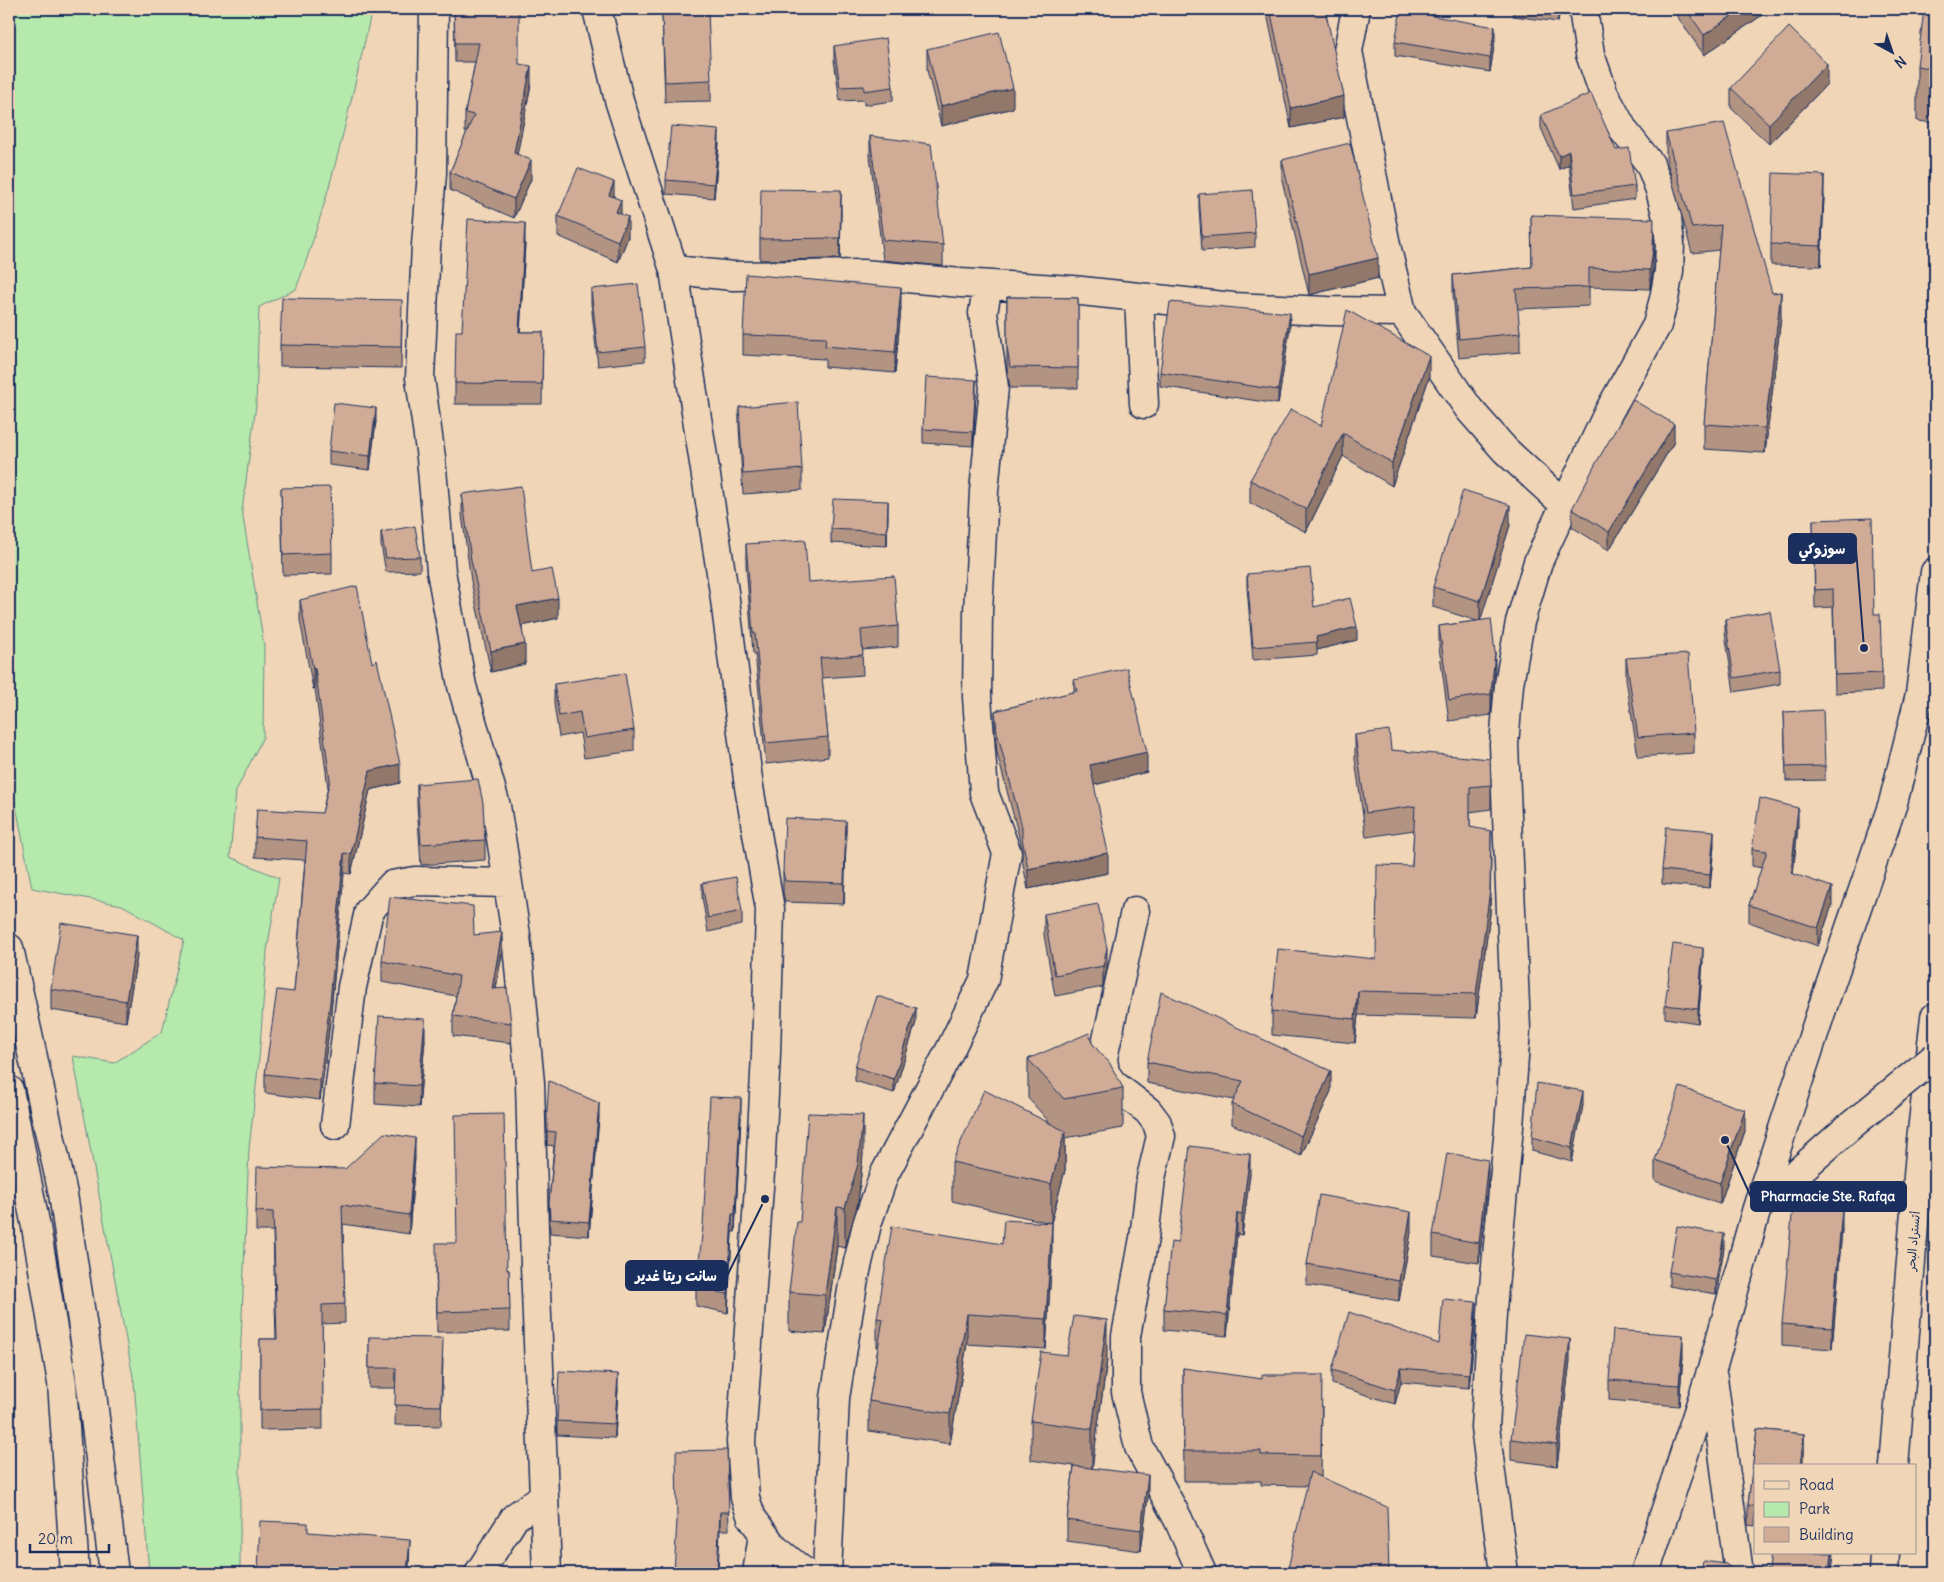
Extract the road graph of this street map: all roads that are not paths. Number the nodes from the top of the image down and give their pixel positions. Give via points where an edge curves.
1 (434, 9) edge
2 (597, 9) edge
3 (1356, 9) edge
4 (1583, 9) edge
5 (674, 270) junction
6 (988, 284) junction
7 (1139, 298) junction
8 (1402, 312) junction
9 (1144, 404) dead end
10 (1564, 505) junction
11 (1935, 572) edge
12 (508, 883) junction
13 (1135, 911) dead end
14 (9, 948) edge
15 (1935, 1017) edge
16 (1935, 1057) edge
17 (9, 1090) edge
18 (334, 1125) dead end
19 (1757, 1208) junction
20 (1712, 1369) junction
21 (1894, 1464) edge
22 (543, 1497) junction
23 (763, 1535) junction
24 (1886, 1554) edge
25 (76, 1573) edge
26 (114, 1573) edge
27 (479, 1573) edge
28 (547, 1573) edge
29 (757, 1573) edge
30 (805, 1573) edge
31 (827, 1573) edge
32 (1202, 1573) edge
33 (1504, 1573) edge
34 (1645, 1573) edge
35 (1739, 1573) edge
36 (1884, 1573) edge

1 - 12 main road via 432,173 420,378 441,571 462,686 496,806
2 - 5 main road via 619,100
3 - 8 main road via 1348,51
4 - 10 main road via 1590,54 1604,94 1624,131 1650,164 1660,190 1670,244 1669,271 1657,325 1608,413
5 - 6 main road via 733,276 864,274
5 - 23 main road via 724,592 749,787 770,909 760,1173 741,1442 746,1498 752,1518
6 - 7 main road
6 - 31 main road via 982,313 994,387 982,519 978,697 984,793 1007,853 984,980 884,1175 867,1224 852,1284 835,1398
7 - 8 main road via 1233,307
7 - 9 main road
8 - 10 main road via 1469,409 1505,450
10 - 33 main road via 1538,562 1520,622 1509,684 1504,745 1516,1028 1485,1427
11 - 19 main road via 1920,694 1893,802
12 - 18 main road via 415,881 392,885 369,911 352,987
12 - 22 main road via 530,1084
13 - 32 main road via 1103,1058 1105,1073 1113,1084 1148,1111 1161,1136 1151,1178 1126,1336 1126,1392 1139,1447
14 - 26 main road via 63,1194 88,1361
15 - 21 main road, أتستراد البحر via 1921,1140
16 - 19 main road, bridge
17 - 25 main road via 62,1383
19 - 20 main road
20 - 34 main road
20 - 35 main road
22 - 27 main road via 516,1517
22 - 28 main road
23 - 29 main road
23 - 30 main road
24 - 36 main road

